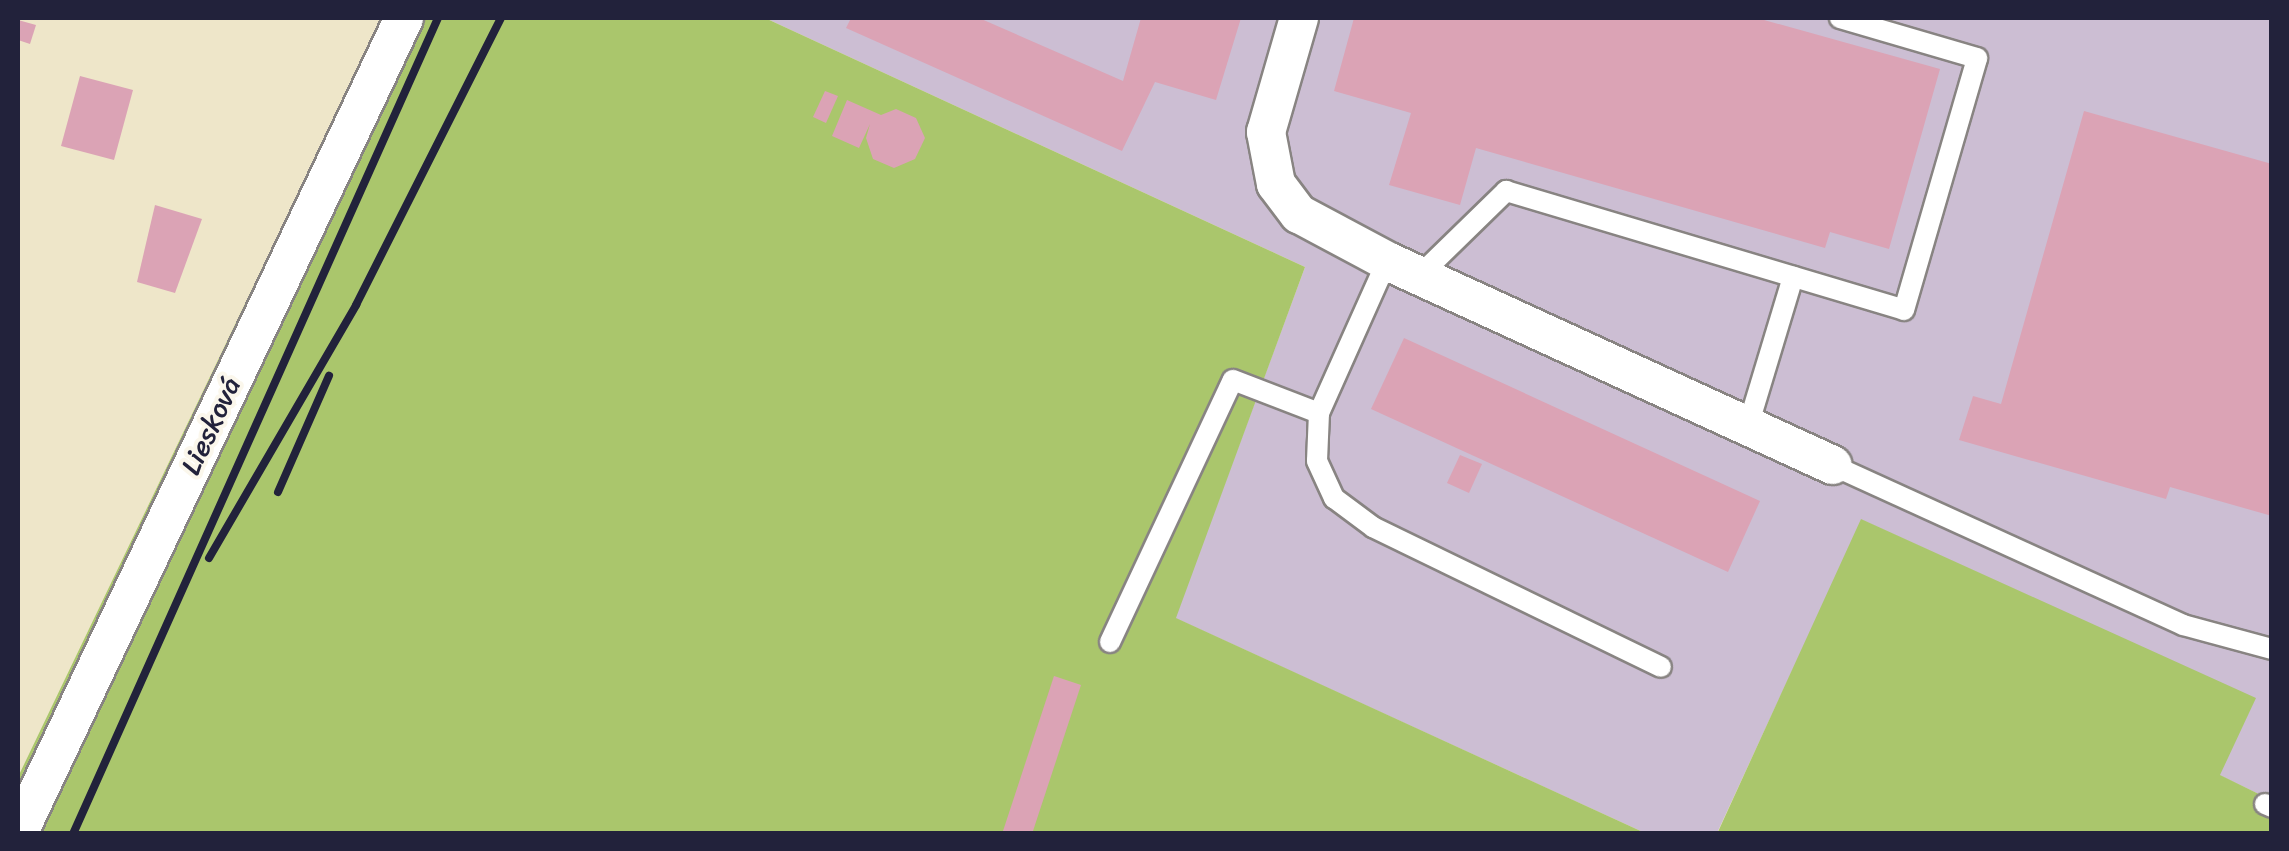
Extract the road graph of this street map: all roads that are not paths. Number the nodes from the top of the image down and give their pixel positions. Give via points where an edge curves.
1 (404, 18) edge
2 (1299, 18) edge
3 (1840, 18) edge
4 (1403, 269) junction
5 (1793, 277) junction
6 (1319, 413) junction
7 (1748, 426) junction
8 (1832, 465) joint
9 (1110, 642) dead end
10 (2272, 648) edge
11 (1661, 667) dead end
12 (18, 834) edge

1 - 12 street, Liesková
2 - 4 street via 1266,132 1272,172 1300,214
3 - 5 lane via 1977,58 1904,310
4 - 5 lane via 1506,190
4 - 6 lane
4 - 7 street
5 - 7 lane
6 - 9 lane via 1233,380
6 - 11 lane via 1317,461 1334,498 1373,528
7 - 8 street
8 - 10 lane via 2183,624

